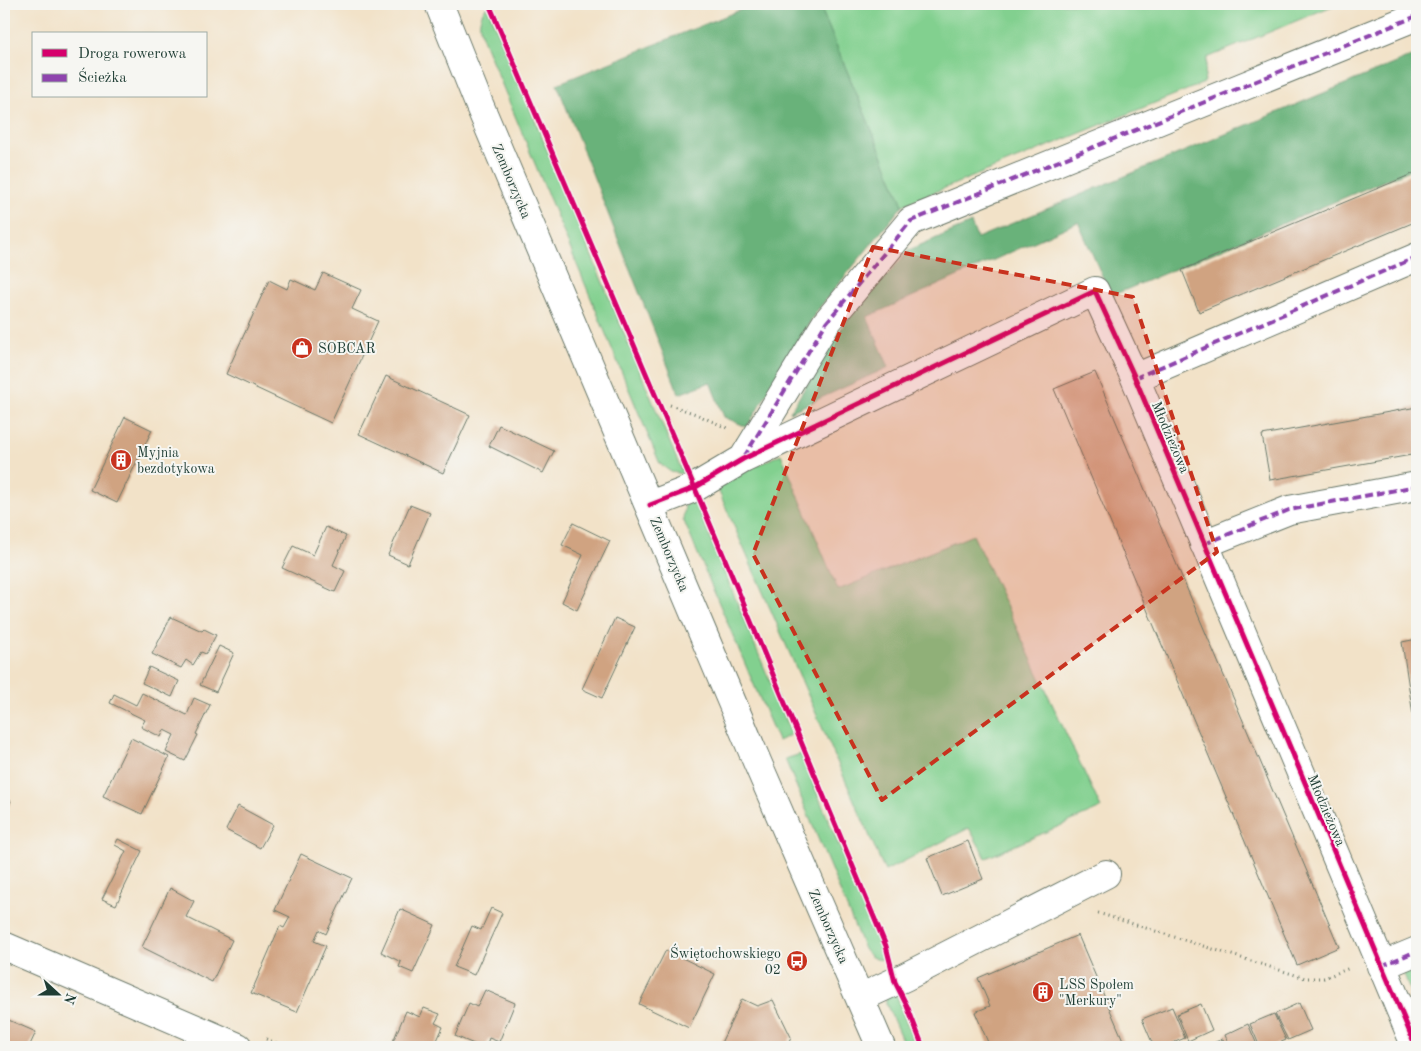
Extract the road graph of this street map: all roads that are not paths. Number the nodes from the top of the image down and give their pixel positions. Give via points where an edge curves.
1 (439, 4) edge
2 (1417, 16) edge
3 (1417, 257) edge
4 (1135, 378) junction
5 (749, 449) junction
6 (1417, 486) edge
7 (650, 505) junction
8 (1204, 544) junction
9 (1106, 874) dead end
10 (4, 946) edge
11 (1417, 951) edge
12 (1379, 961) junction
13 (860, 998) junction
14 (238, 1047) edge
15 (881, 1047) edge
16 (1416, 1047) edge

1 - 7 street, Zemborzycka
2 - 5 street via 911,221 826,323
3 - 4 street
4 - 5 street, Młodzieżowa via 1095,292
4 - 8 street, Młodzieżowa
5 - 7 street, Młodzieżowa via 694,488
6 - 8 street via 1289,510
7 - 13 street, Zemborzycka
8 - 12 street, Młodzieżowa
9 - 13 street
10 - 14 street
11 - 12 street
12 - 16 street, Młodzieżowa
13 - 15 street, Zemborzycka

